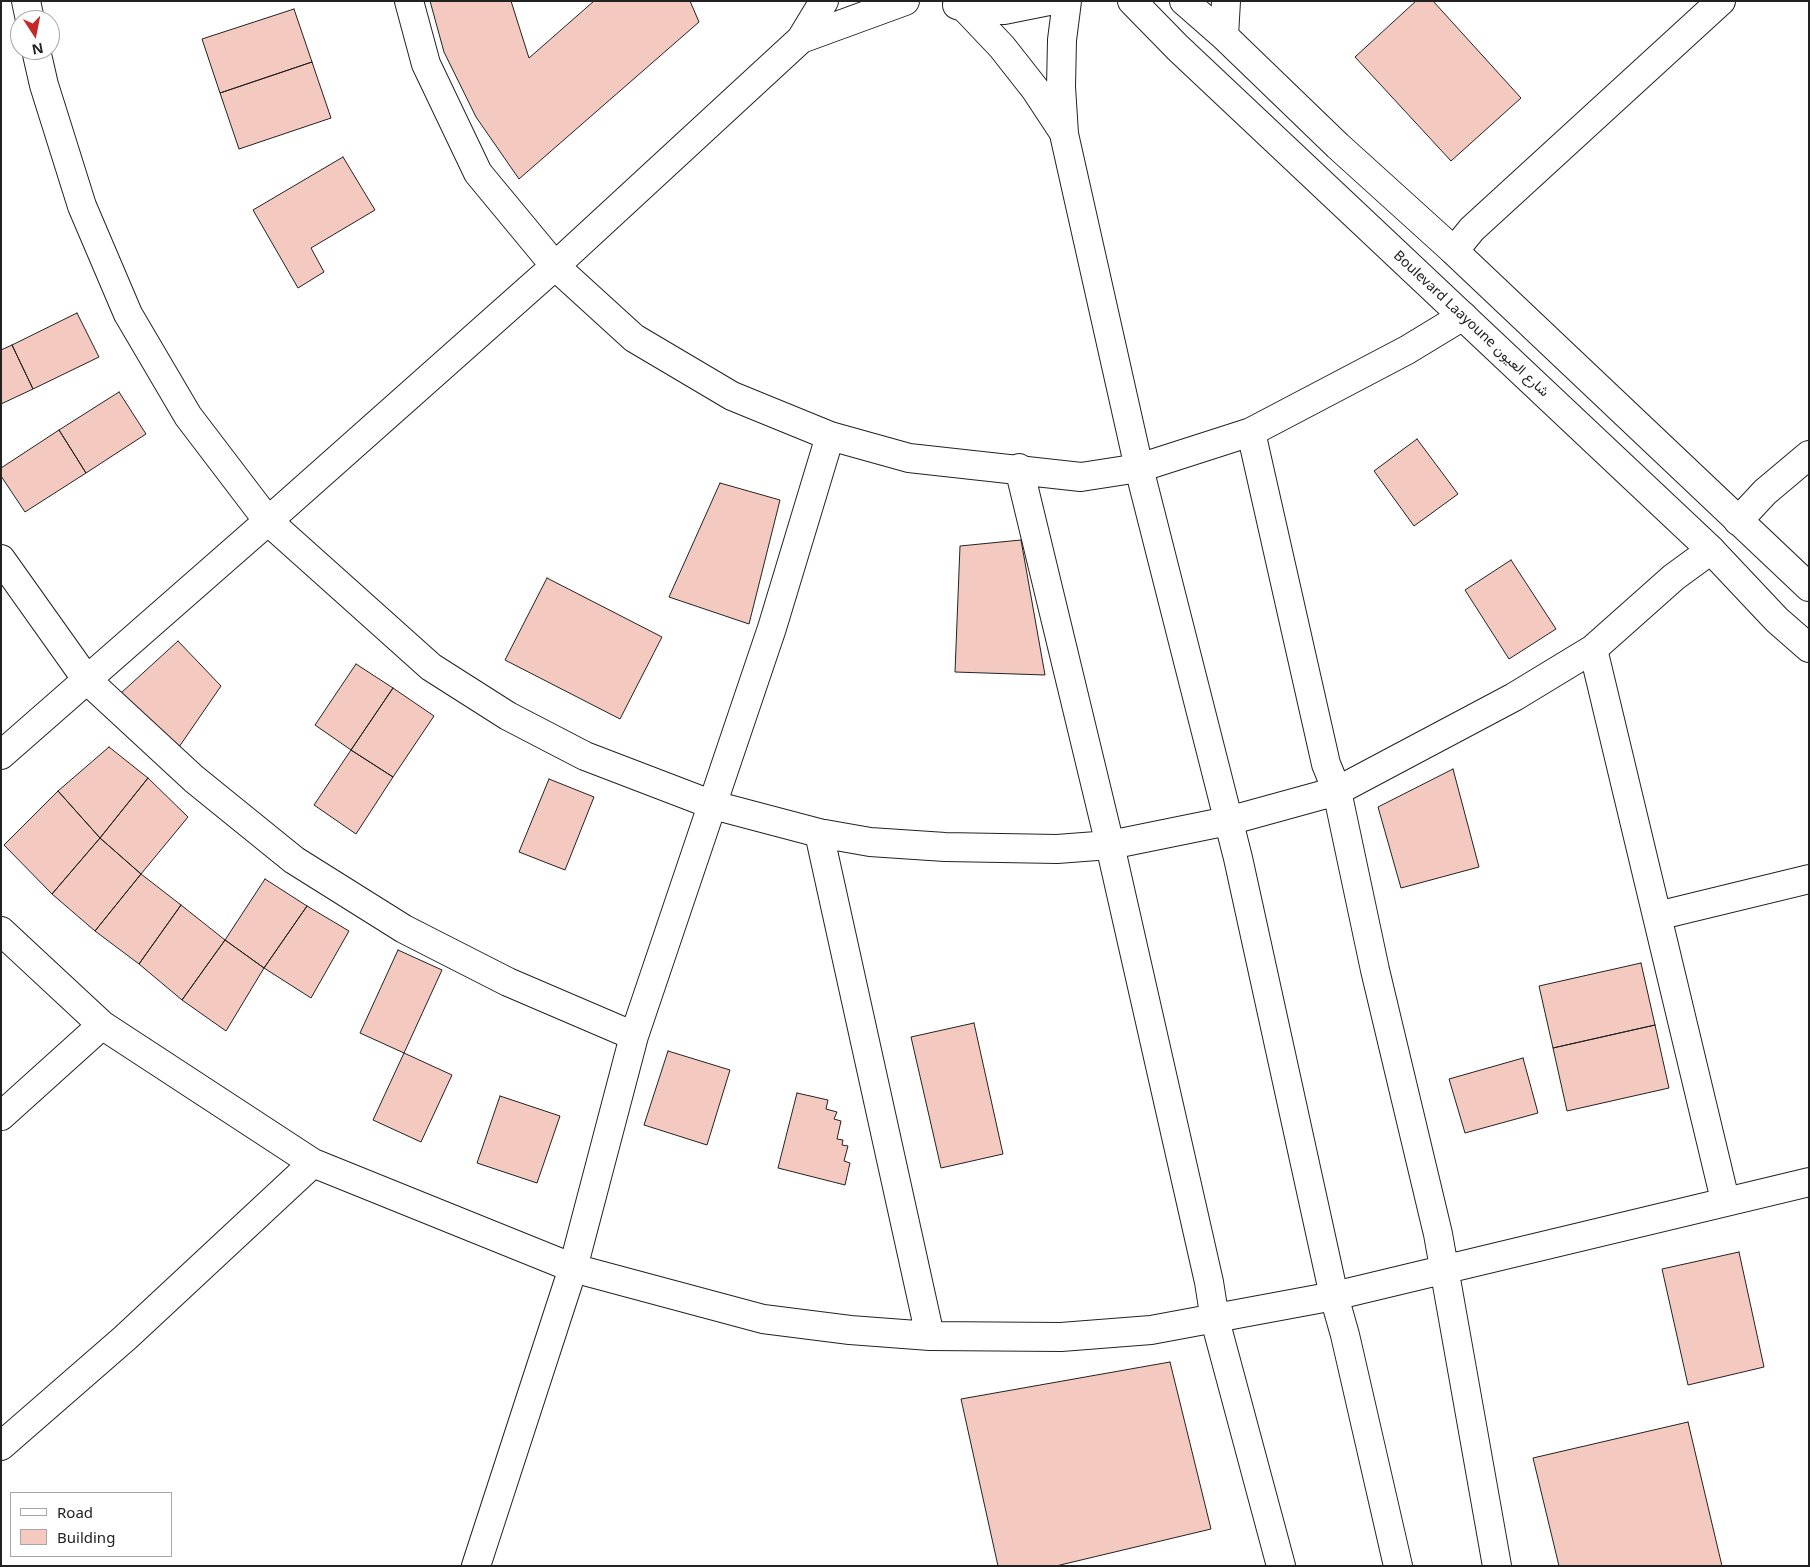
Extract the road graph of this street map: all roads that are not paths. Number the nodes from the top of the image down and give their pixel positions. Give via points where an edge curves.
1 (409, 1) edge
2 (824, 1) edge
3 (905, 1) edge
4 (1049, 1) edge
5 (1068, 1) edge
6 (1132, 1) edge
7 (1184, 1) edge
8 (1226, 1) edge
9 (1721, 1) edge
10 (957, 5) edge
11 (1224, 36) junction
12 (802, 38) junction
13 (38, 60) edge
14 (1064, 134) junction
15 (1454, 251) junction
16 (555, 266) junction
17 (1463, 316) junction
18 (1251, 432) junction
19 (830, 436) junction
20 (1809, 455) edge
21 (1019, 468) junction
22 (1139, 468) junction
23 (1738, 521) junction
24 (268, 522) junction
25 (1711, 550) junction
26 (1, 559) edge
27 (1809, 587) edge
28 (1809, 648) edge
29 (1593, 649) junction
30 (88, 680) junction
31 (1, 755) edge
32 (1337, 790) junction
33 (713, 805) junction
34 (1228, 821) junction
35 (819, 833) junction
36 (1110, 844) junction
37 (1809, 879) edge
38 (1657, 916) junction
39 (1, 931) edge
40 (102, 1025) junction
41 (634, 1036) junction
42 (1, 1116) edge
43 (313, 1163) junction
44 (1809, 1182) edge
45 (1725, 1200) junction
46 (572, 1268) junction
47 (1444, 1269) junction
48 (1334, 1296) junction
49 (1215, 1320) junction
50 (930, 1336) junction
51 (1, 1446) edge
52 (476, 1566) edge
53 (1281, 1566) edge
54 (1398, 1566) edge
55 (1497, 1566) edge

1 - 16 street via 426,64 478,173
2 - 12 street
3 - 12 street
4 - 10 street via 1004,10
5 - 14 street via 1062,40
6 - 17 street, Boulevard Laayoune شارع العيون
7 - 11 street
8 - 11 street
9 - 15 street via 1472,229
10 - 14 street via 1002,47
11 - 15 street via 1338,146
12 - 16 street
13 - 24 street via 82,206 128,314 188,416
14 - 22 street
15 - 23 street
16 - 19 street via 634,338 732,396
16 - 24 street
17 - 18 street via 1407,350
17 - 25 street, Boulevard Laayoune شارع العيون
18 - 22 street
18 - 32 street via 1326,764
19 - 21 street via 909,458
19 - 33 street via 772,628
20 - 23 street via 1765,492
21 - 22 street via 1081,477
21 - 36 street
22 - 34 street
23 - 27 street
24 - 30 street
24 - 33 street via 431,667 508,716 585,756
25 - 28 street, Boulevard Laayoune شارع العيون via 1777,620
25 - 29 street via 1674,577
26 - 30 street
29 - 32 street via 1514,697
29 - 38 street
30 - 31 street
30 - 41 street via 194,779 294,860 413,933 508,982
32 - 34 street
32 - 47 street
33 - 35 street
33 - 41 street
34 - 36 street
34 - 48 street
35 - 36 street via 870,842 945,847 1057,849
35 - 50 street
36 - 49 street
37 - 38 street
38 - 45 street
39 - 40 street
40 - 42 street
40 - 43 street
41 - 46 street
43 - 46 street
43 - 51 street via 125,1338
44 - 45 street
45 - 47 street
46 - 50 street via 763,1319
46 - 52 street
47 - 48 street
47 - 55 street
48 - 49 street
48 - 54 street
49 - 50 street via 1151,1330 1061,1337
49 - 53 street

